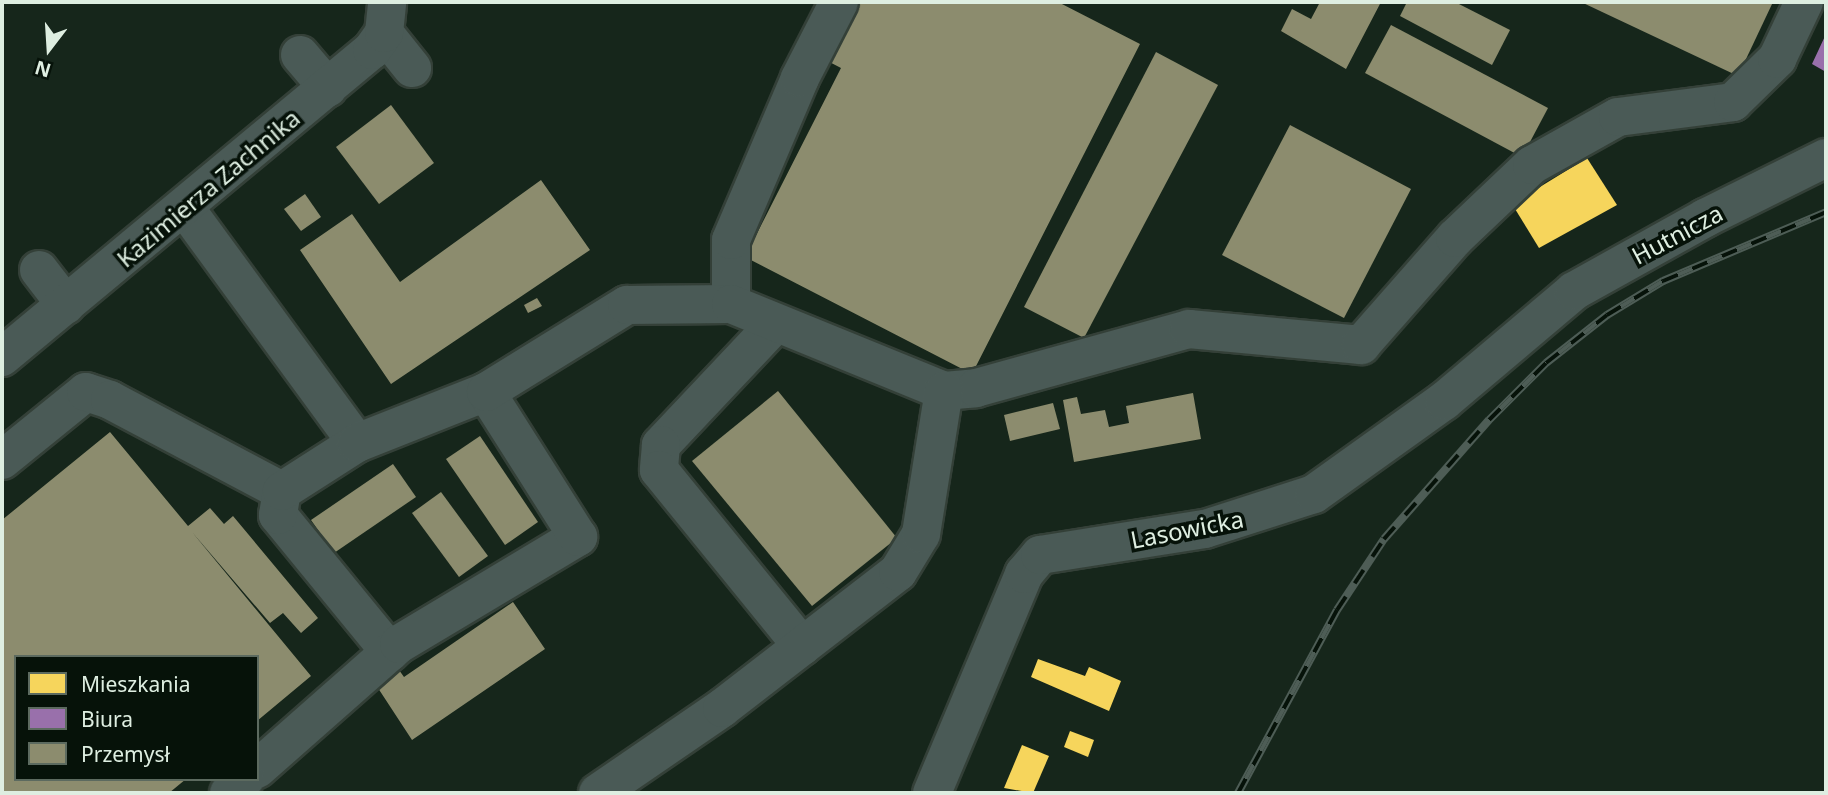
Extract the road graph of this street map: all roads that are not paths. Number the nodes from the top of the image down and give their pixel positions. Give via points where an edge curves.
1 (839, 2) edge
2 (1804, 2) edge
3 (386, 17) edge
4 (300, 55) dead end
5 (412, 68) dead end
6 (328, 88) junction
7 (1826, 158) edge
8 (185, 208) junction
9 (39, 270) dead end
10 (66, 304) junction
11 (731, 304) junction
12 (1535, 321) joint
13 (776, 323) junction
14 (2, 357) edge
15 (944, 391) junction
16 (486, 392) junction
17 (357, 443) junction
18 (2, 460) edge
19 (282, 491) junction
20 (802, 646) junction
21 (390, 652) junction
22 (259, 767) edge
23 (243, 781) edge
24 (229, 793) edge
25 (598, 793) edge
26 (932, 793) edge

1 - 11 street via 800,78 731,240
2 - 15 street via 1777,59 1733,102 1618,117 1532,165 1455,238 1361,345 1189,329 976,387
3 - 5 street
3 - 6 street, Kazimierza Zachnika via 372,50
4 - 6 street
6 - 8 street, Kazimierza Zachnika
7 - 12 street, Hutnicza via 1617,266
8 - 10 street, Kazimierza Zachnika
8 - 17 street
9 - 10 street
10 - 14 street, Kazimierza Zachnika
11 - 13 street
11 - 16 street via 628,305
12 - 26 street, Lasowicka via 1444,401 1314,494 1205,529 1040,555 1024,574
13 - 15 street
13 - 20 street via 661,445 659,470
15 - 20 street via 921,534 898,572
16 - 17 street
16 - 21 street via 578,537
17 - 19 street
18 - 19 street via 86,392 110,400
19 - 21 street via 278,515
20 - 25 street
21 - 22 street
23 - 24 street

